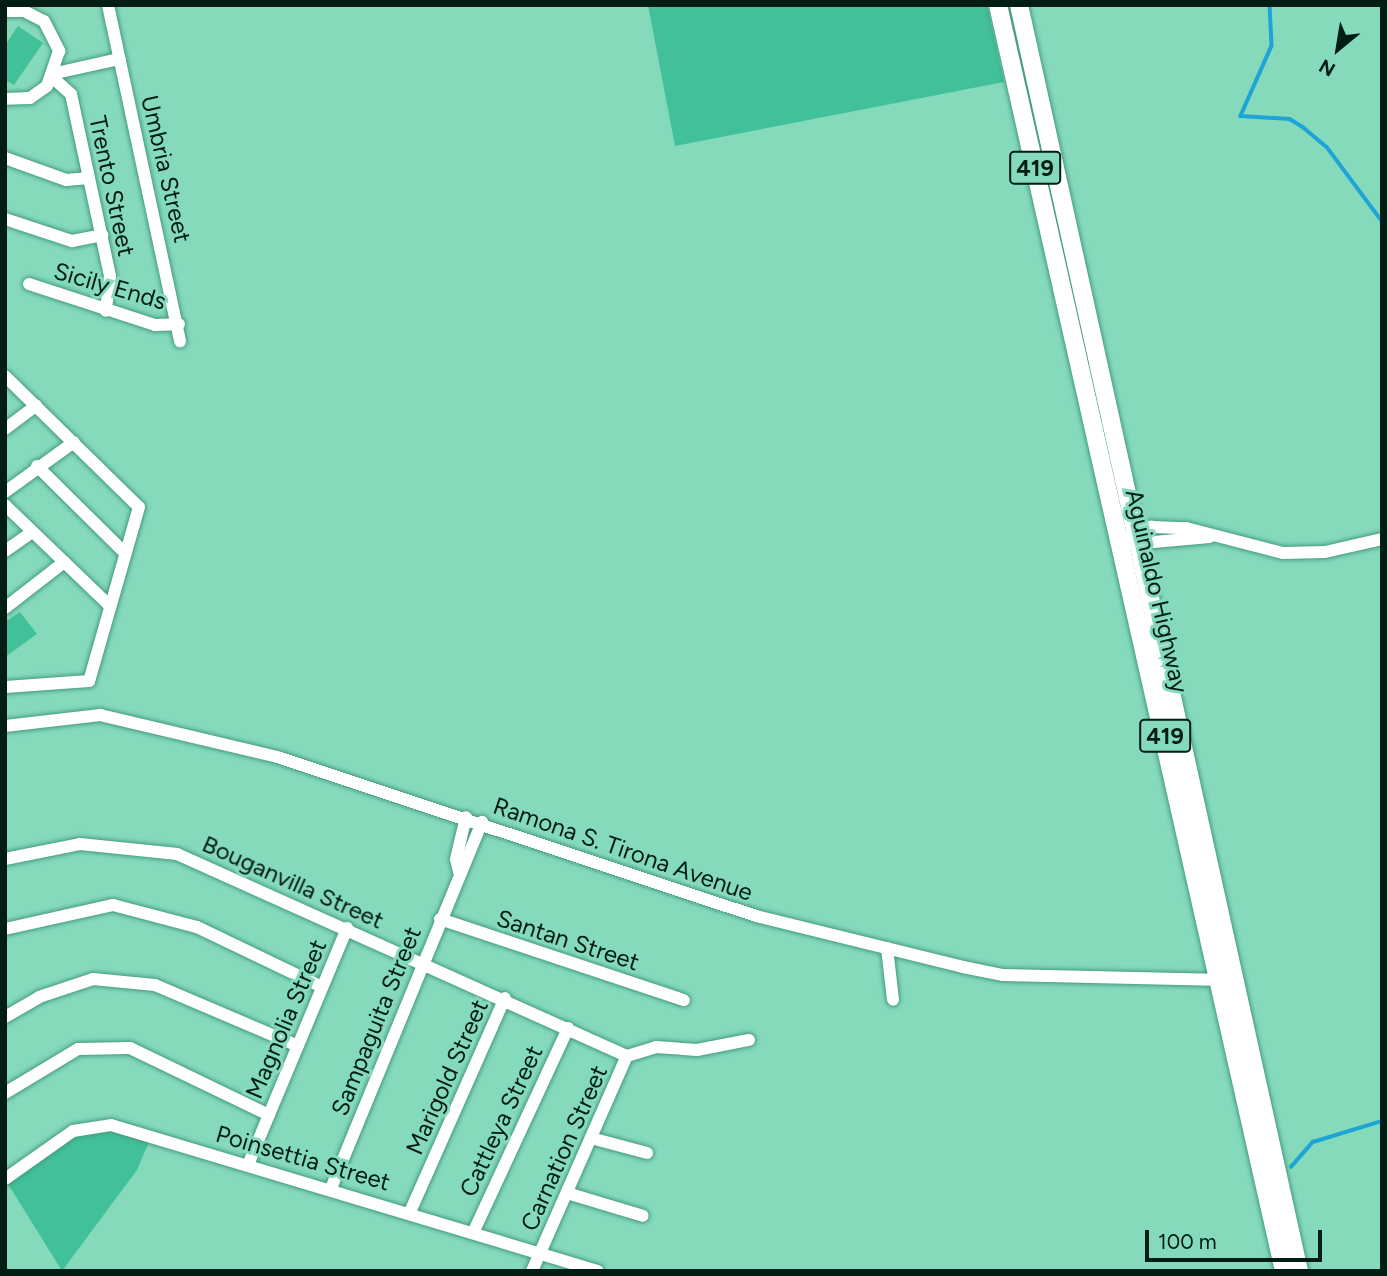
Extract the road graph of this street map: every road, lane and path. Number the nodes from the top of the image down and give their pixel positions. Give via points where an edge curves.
1 (108, 5) edge
2 (998, 5) edge
3 (1019, 5) edge
4 (27, 8) edge
5 (5, 11) edge
6 (119, 60) junction
7 (55, 75) junction
8 (5, 99) edge
9 (5, 158) edge
10 (89, 178) junction
11 (5, 219) edge
12 (102, 235) junction
13 (29, 284) dead end
14 (106, 311) junction
15 (179, 324) junction
16 (180, 341) dead end
17 (5, 376) edge
18 (36, 406) junction
19 (5, 429) edge
20 (74, 442) junction
21 (37, 466) junction
22 (5, 492) edge
23 (5, 505) edge
24 (32, 532) junction
25 (1140, 538) junction
26 (1382, 539) edge
27 (1121, 542) junction
28 (5, 551) edge
29 (125, 553) junction
30 (64, 562) junction
31 (110, 606) junction
32 (5, 608) edge
33 (5, 687) edge
34 (5, 726) edge
35 (466, 817) junction
36 (482, 822) junction
37 (5, 859) edge
38 (459, 872) junction
39 (440, 919) junction
40 (5, 929) edge
41 (347, 929) junction
42 (887, 948) junction
43 (422, 961) junction
44 (1228, 979) junction
45 (322, 987) junction
46 (505, 998) junction
47 (684, 1000) dead end
48 (893, 1000) dead end
49 (5, 1017) edge
50 (568, 1028) junction
51 (749, 1040) dead end
52 (298, 1046) junction
53 (627, 1056) junction
54 (5, 1093) edge
55 (269, 1115) junction
56 (591, 1138) junction
57 (647, 1153) dead end
58 (248, 1165) junction
59 (5, 1179) edge
60 (332, 1186) junction
61 (567, 1193) junction
62 (410, 1212) junction
63 (643, 1216) dead end
64 (1281, 1224) junction
65 (473, 1233) junction
66 (538, 1256) junction
67 (532, 1271) edge
68 (598, 1271) edge
69 (1284, 1271) edge
70 (1299, 1271) edge

1 - 6 street, Umbria Street
2 - 27 highway, Aguinaldo Highway / 419
3 - 25 highway, Aguinaldo Highway / 419
4 - 5 street
4 - 7 street via 57,40
6 - 7 street
6 - 15 street, Umbria Street
7 - 8 street via 30,98
7 - 10 street, Trento Street via 71,94
9 - 10 street via 66,180
10 - 12 street, Trento Street
11 - 12 street via 72,241
12 - 14 street, Trento Street via 111,281
13 - 14 street, Sicily Ends
14 - 15 street, Sicily Ends via 155,325
15 - 16 street, Umbria Street
17 - 18 street
18 - 19 street
18 - 20 street
20 - 21 street
20 - 29 street via 139,507
21 - 22 street
21 - 29 street
23 - 24 street
24 - 28 street
24 - 30 street
25 - 26 street via 1186,528 1210,537 1309,554
25 - 27 street
25 - 44 highway, Aguinaldo Highway / 419
27 - 44 highway, Aguinaldo Highway / 419
29 - 31 street
30 - 31 street
30 - 32 street
31 - 33 street via 89,681
34 - 35 street, Ramona S. Tirona Avenue via 100,715 276,757
35 - 36 street, Ramona S. Tirona Avenue
35 - 38 street, Sampaguita Street via 456,859
36 - 38 street, Sampaguita Street via 470,863
36 - 42 street, Ramona S. Tirona Avenue via 756,916
37 - 41 street, Bouganvilla Street via 80,844 177,854
38 - 39 street, Sampaguita Street
39 - 43 street, Sampaguita Street
39 - 47 street, Santan Street
40 - 45 street via 113,905 197,927
41 - 43 street, Bouganvilla Street
41 - 45 street, Magnolia Street
42 - 44 street, Ramona S. Tirona Avenue via 1003,975 1056,972
42 - 48 street
43 - 46 street, Bouganvilla Street
43 - 60 street, Sampaguita Street
44 - 64 highway, Aguinaldo Highway / 419
45 - 52 street, Magnolia Street
46 - 50 street, Bouganvilla Street
46 - 62 street, Marigold Street
49 - 52 street via 39,997 93,979 155,985
50 - 53 street, Bouganvilla Street
50 - 65 street, Cattleya Street
51 - 53 street via 697,1050 656,1047
52 - 55 street, Magnolia Street
53 - 56 street, Carnation Street
54 - 55 street via 78,1049 130,1048
55 - 58 street, Magnolia Street
56 - 57 street
56 - 61 street, Carnation Street
58 - 59 street, Poinsettia Street via 111,1125 73,1131
58 - 60 street, Poinsettia Street
60 - 62 street, Poinsettia Street
61 - 63 street
61 - 66 street, Carnation Street
62 - 65 street, Poinsettia Street
64 - 69 highway, Aguinaldo Highway / 419
64 - 70 highway, Aguinaldo Highway / 419
65 - 66 street, Poinsettia Street
66 - 67 street, Carnation Street
66 - 68 street, Poinsettia Street

